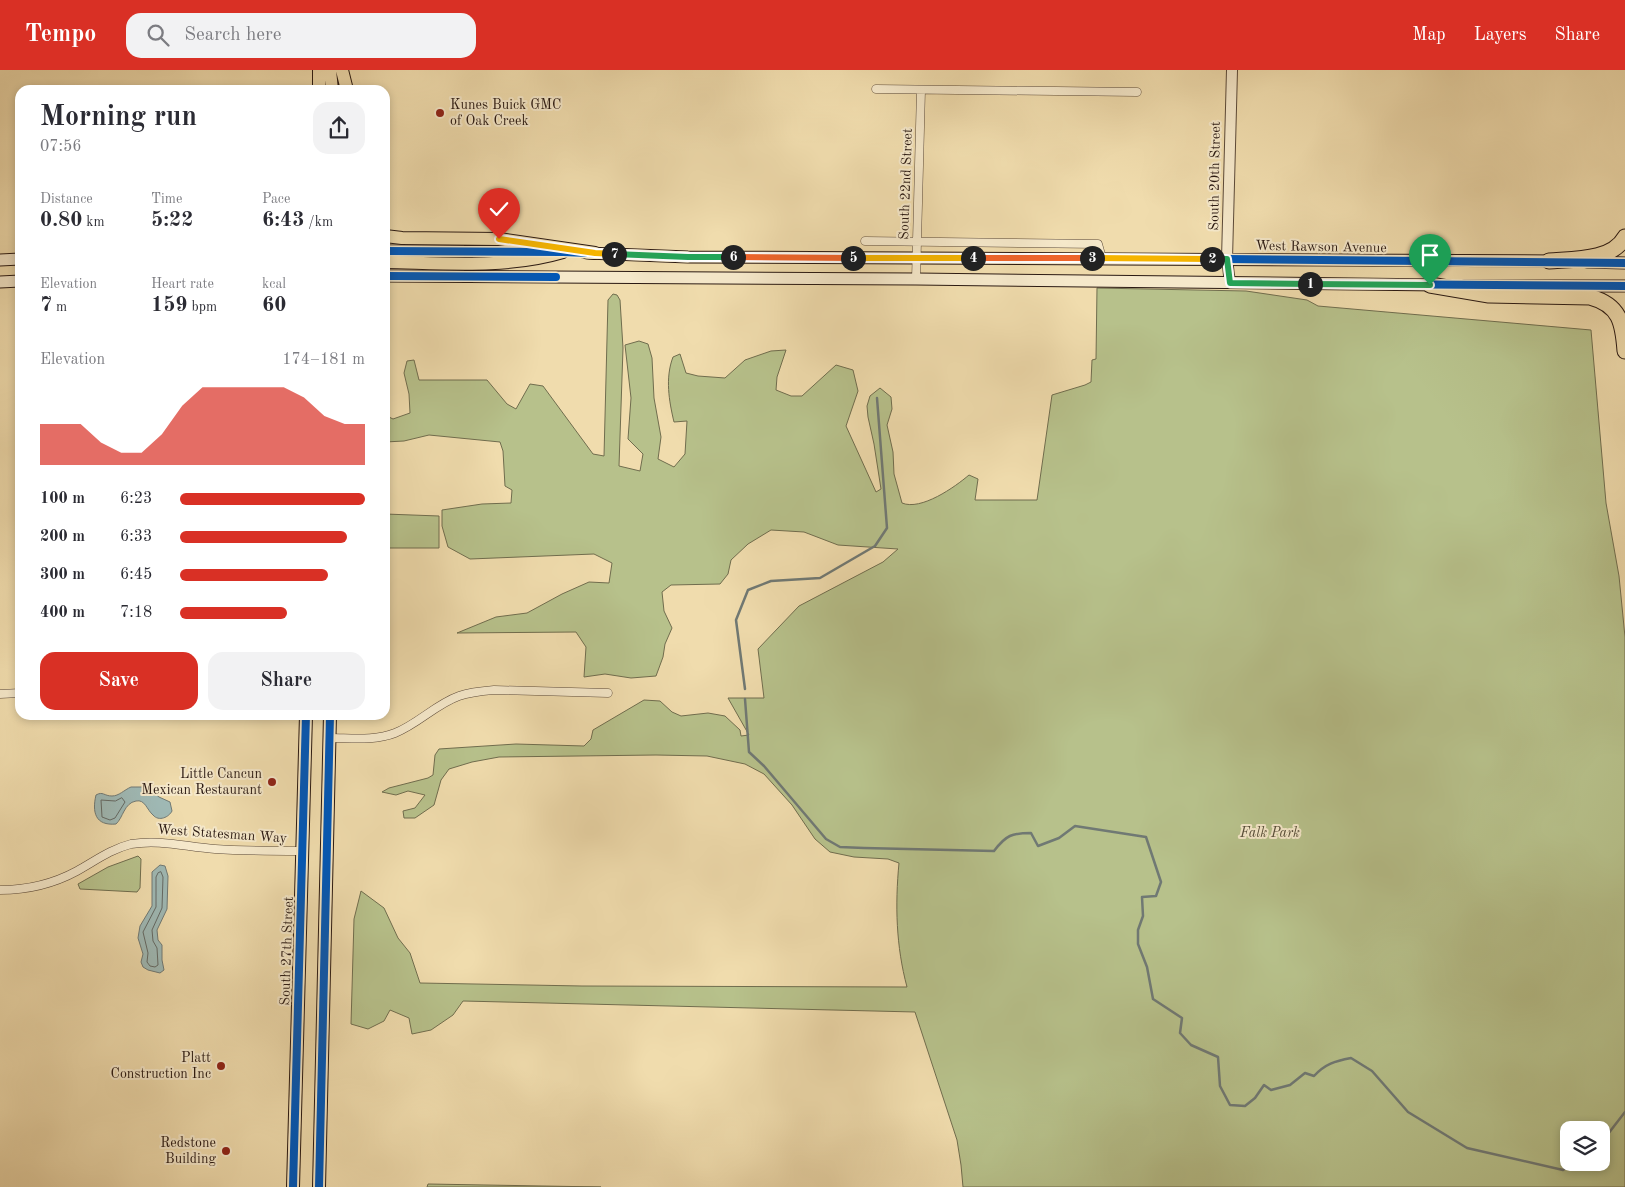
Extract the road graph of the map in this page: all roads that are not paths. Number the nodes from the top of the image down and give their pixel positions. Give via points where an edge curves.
1 (320, 70) edge
2 (330, 70) edge
3 (342, 70) edge
4 (348, 70) edge
5 (1232, 70) edge
6 (319, 85) edge
7 (332, 85) edge
8 (346, 85) edge
9 (347, 85) edge
10 (876, 89) dead end
11 (921, 90) junction
12 (1136, 92) dead end
13 (390, 237) edge
14 (1625, 237) edge
15 (865, 241) dead end
16 (917, 241) junction
17 (390, 251) edge
18 (563, 252) junction
19 (595, 253) junction
20 (688, 257) junction
21 (916, 258) junction
22 (1102, 258) junction
23 (15, 259) edge
24 (1227, 259) junction
25 (0, 260) edge
26 (1549, 261) junction
27 (390, 262) edge
28 (1625, 263) edge
29 (390, 276) edge
30 (687, 278) junction
31 (916, 280) junction
32 (15, 281) edge
33 (0, 282) edge
34 (1230, 283) junction
35 (1430, 285) junction
36 (1625, 286) edge
37 (1625, 351) edge
38 (15, 693) edge
39 (608, 693) dead end
40 (0, 694) edge
41 (306, 720) edge
42 (330, 720) edge
43 (330, 738) junction
44 (302, 852) junction
45 (0, 890) edge
46 (294, 1187) edge
47 (319, 1187) edge

1 - 6 main road
2 - 7 main road
3 - 8 main road
4 - 9 main road
5 - 24 street, South 20th Street
10 - 11 street
11 - 12 street
11 - 16 street, South 22nd Street
13 - 19 main road via 499,239
14 - 26 highway via 1618,246 1603,254
15 - 16 street
16 - 21 street, South 22nd Street
16 - 22 street via 1098,244
17 - 18 main road, West Rawson Avenue
18 - 19 main road, West Rawson Avenue
18 - 27 main road via 542,258 488,263
19 - 20 main road, West Rawson Avenue
20 - 21 main road, West Rawson Avenue
20 - 30 main road
21 - 22 main road, West Rawson Avenue
21 - 31 street, South 22nd Street
22 - 24 main road, West Rawson Avenue
23 - 25 main road
24 - 26 main road, West Rawson Avenue
24 - 34 street, South 20th Street
26 - 28 main road, West Rawson Avenue
29 - 30 main road
30 - 31 main road
31 - 34 main road
32 - 33 main road
34 - 35 main road
35 - 36 main road
35 - 37 highway via 1489,295 1598,299 1613,309 1621,321
38 - 40 street
39 - 43 street via 476,692 447,701 394,733 369,738
41 - 44 main road, South 27th Street
42 - 43 main road
43 - 47 main road
44 - 45 street, West Statesman Way via 145,842 115,849 47,884
44 - 46 main road, South 27th Street

